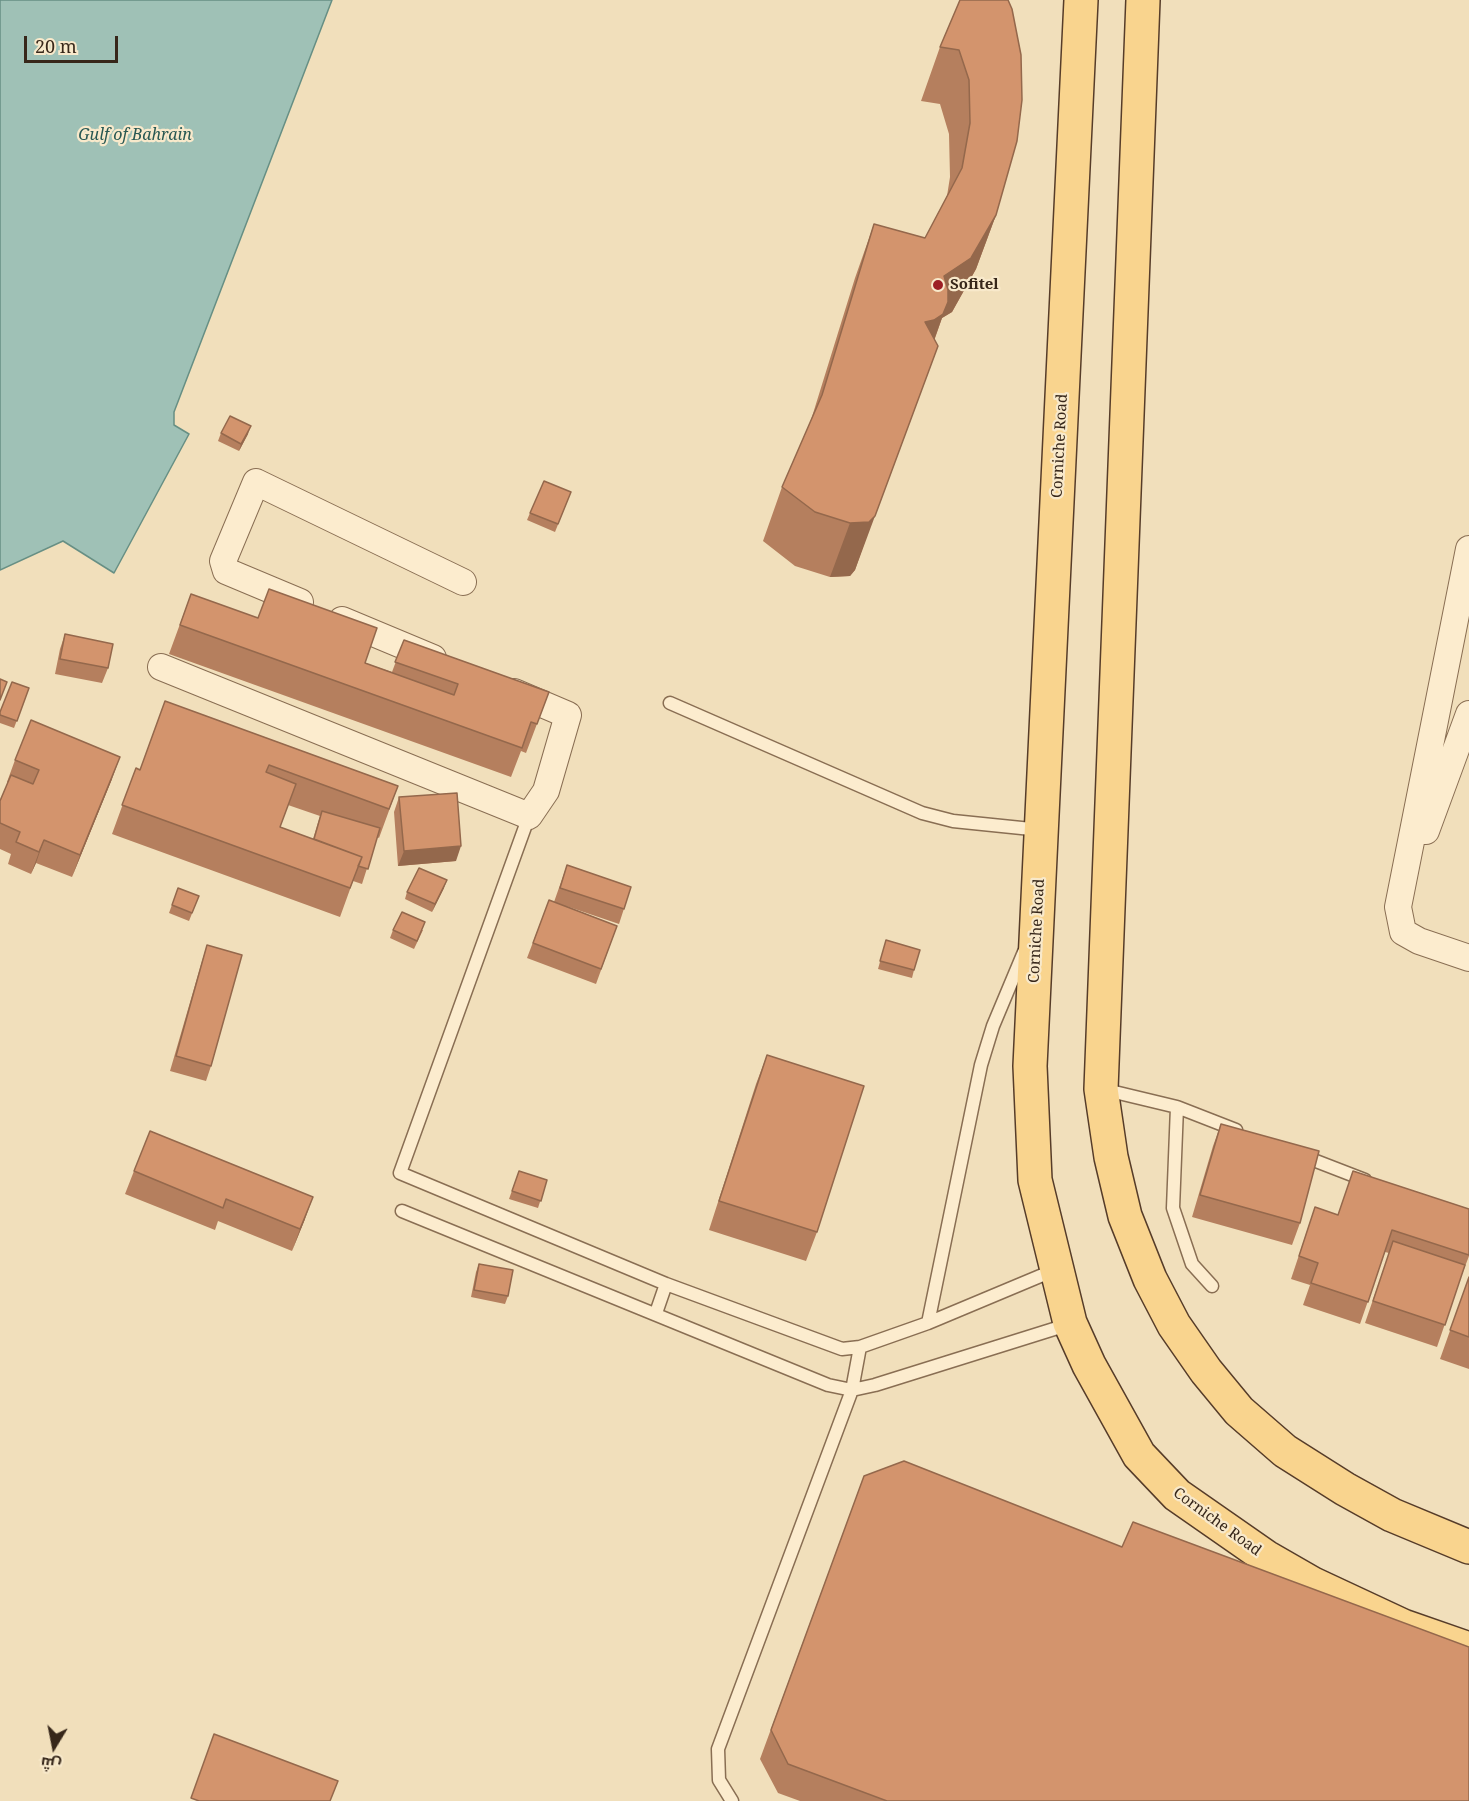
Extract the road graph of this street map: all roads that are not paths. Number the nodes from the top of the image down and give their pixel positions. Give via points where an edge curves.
1 (1081, 0) edge
2 (1143, 0) edge
3 (1469, 549) edge
4 (463, 582) dead end
5 (160, 667) dead end
6 (458, 668) edge
7 (491, 682) edge
8 (670, 703) dead end
9 (1469, 714) edge
10 (529, 816) junction
11 (1042, 830) junction
12 (1398, 907) junction
13 (1037, 920) junction
14 (1469, 958) edge
15 (1101, 1089) junction
16 (1177, 1107) junction
17 (1252, 1136) edge
18 (1296, 1153) edge
19 (1372, 1183) edge
20 (402, 1211) dead end
21 (1058, 1269) junction
22 (666, 1284) junction
23 (1212, 1286) dead end
24 (656, 1313) junction
25 (928, 1323) junction
26 (1070, 1323) junction
27 (860, 1347) junction
28 (852, 1390) junction
29 (1469, 1547) edge
30 (1459, 1638) edge
31 (732, 1801) edge

1 - 11 main road, Corniche Road
2 - 15 main road
3 - 12 street
4 - 6 street via 256,482 224,561 226,571
5 - 10 street
7 - 10 street via 568,714 546,791
8 - 11 lane via 922,813 953,821
9 - 12 street
10 - 22 lane via 400,1173
11 - 13 main road, Corniche Road
12 - 14 street via 1403,932
13 - 21 main road, Corniche Road via 1030,1066 1035,1180
13 - 25 lane via 981,1065
15 - 16 lane
15 - 29 main road via 1125,1216 1150,1279 1174,1325 1206,1371 1239,1412 1286,1450 1392,1515
16 - 17 lane
16 - 23 lane via 1173,1208 1192,1264
18 - 19 lane
20 - 24 lane
21 - 25 lane
21 - 26 main road, Corniche Road
22 - 24 lane
22 - 27 lane via 842,1349
24 - 28 lane via 828,1385
25 - 27 lane
26 - 28 lane
26 - 30 main road, Corniche Road via 1139,1455 1177,1495 1266,1557 1313,1584 1403,1626
27 - 28 lane
28 - 31 lane via 718,1749 719,1780

